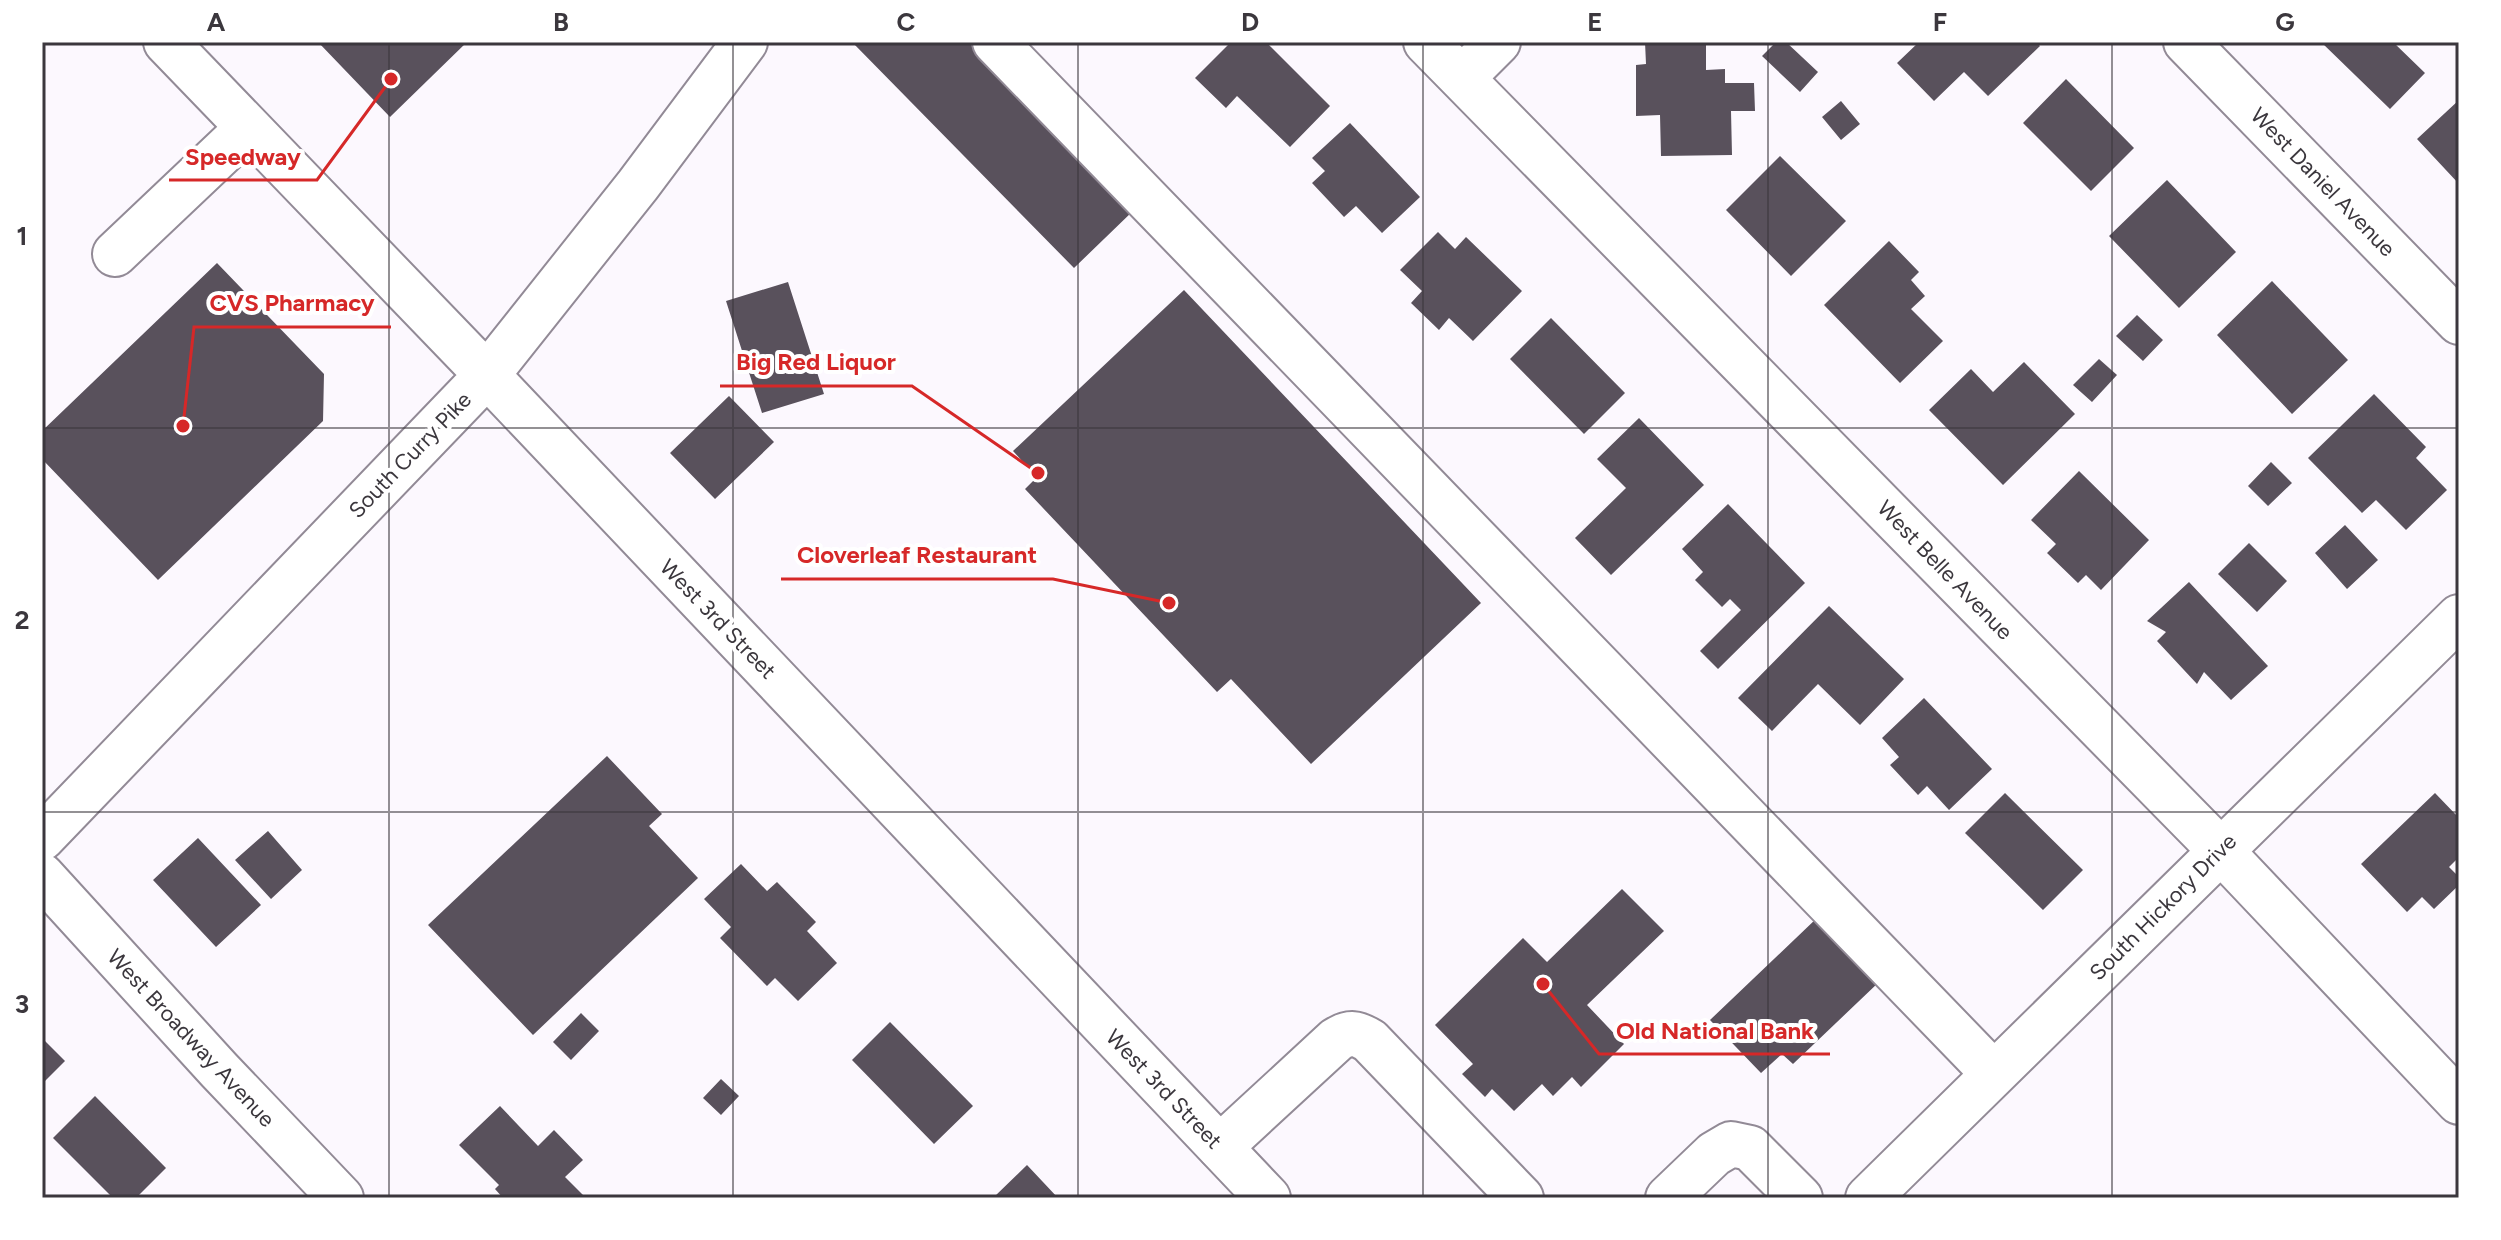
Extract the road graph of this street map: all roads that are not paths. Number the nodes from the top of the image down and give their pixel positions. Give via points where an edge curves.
1 (166, 42) edge
2 (745, 42) edge
3 (995, 42) edge
4 (1426, 42) edge
5 (1498, 42) edge
6 (2186, 42) edge
7 (1462, 78) junction
8 (248, 128) junction
9 (115, 254) dead end
10 (2459, 322) edge
11 (487, 375) junction
12 (2459, 617) edge
13 (42, 838) edge
14 (2221, 851) junction
15 (42, 876) edge
16 (1994, 1074) junction
17 (2459, 1102) edge
18 (1220, 1147) junction
19 (341, 1198) edge
20 (1268, 1198) edge
21 (1521, 1198) edge
22 (1668, 1198) edge
23 (1800, 1198) edge
24 (1868, 1198) edge

1 - 8 street, West 3rd Street
2 - 11 street, South Curry Pike
3 - 16 street
4 - 7 street, West Belle Avenue
5 - 7 street
6 - 10 street, West Daniel Avenue
7 - 14 street, West Belle Avenue
8 - 9 street
8 - 11 street, West 3rd Street
11 - 13 street, South Curry Pike
11 - 18 street, West 3rd Street
12 - 14 street, South Hickory Drive
14 - 16 street, South Hickory Drive
14 - 17 street, West Belle Avenue
15 - 19 street, West Broadway Avenue
16 - 24 street, South Hickory Drive
18 - 20 street, West 3rd Street
18 - 21 street via 1336,1040 1358,1033
22 - 23 street via 1731,1144 1750,1148

